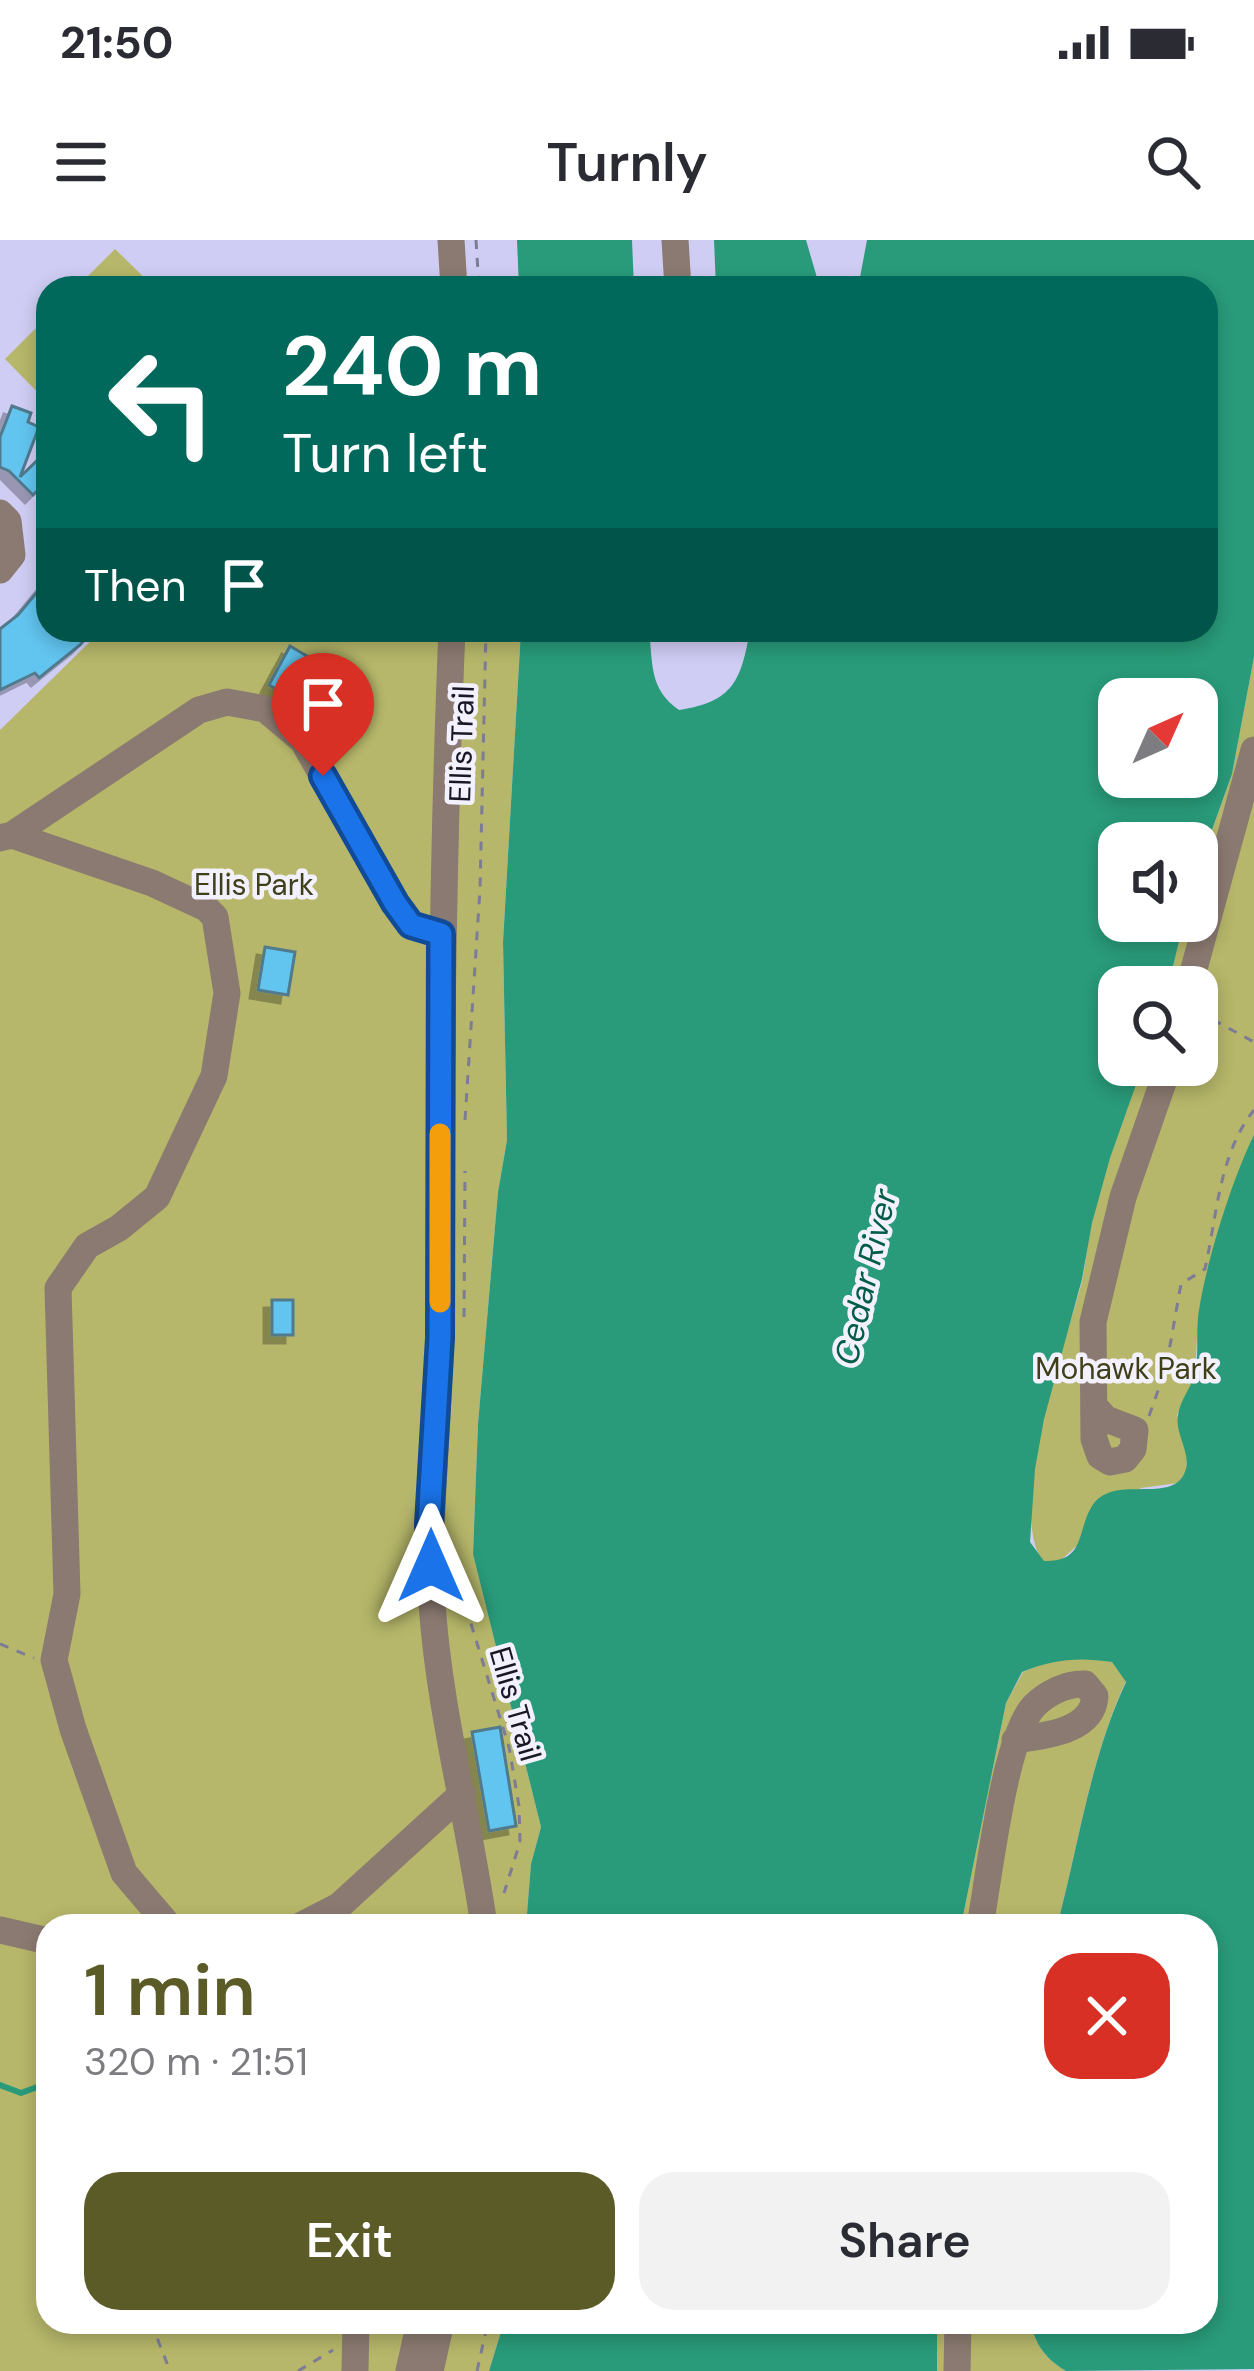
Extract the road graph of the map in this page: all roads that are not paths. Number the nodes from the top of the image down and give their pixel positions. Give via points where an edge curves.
1 (451, 240) edge
2 (675, 240) edge
3 (453, 276) edge
4 (677, 276) edge
5 (0, 513) edge
6 (0, 570) edge
7 (452, 642) edge
8 (1254, 750) edge
9 (6, 836) edge
10 (441, 934) junction
11 (1195, 966) edge
12 (1162, 1086) edge
13 (1095, 1407) junction
14 (1015, 1740) dead end
15 (462, 1794) junction
16 (159, 1914) edge
17 (323, 1914) edge
18 (492, 1914) edge
19 (982, 1914) edge
20 (0, 1930) edge
21 (36, 1938) edge
22 (418, 2334) edge
23 (438, 2334) edge
24 (958, 2334) edge
25 (410, 2371) edge
26 (430, 2371) edge
27 (957, 2371) edge

1 - 3 street
2 - 4 street
5 - 6 street via 12,555
7 - 10 street
8 - 11 street
9 - 10 street via 199,710 227,702 266,709 303,741 411,925
9 - 16 street via 206,908 215,917 227,992 214,1076 157,1197 87,1246 58,1288 67,1594 54,1660 124,1873
10 - 15 street via 440,1338 429,1524 432,1608
12 - 13 street via 1107,1255 1093,1322
13 - 13 street via 1100,1456 1125,1460 1135,1430
14 - 19 street
15 - 17 street
15 - 18 street
20 - 21 street
22 - 25 street
23 - 26 street
24 - 27 street

